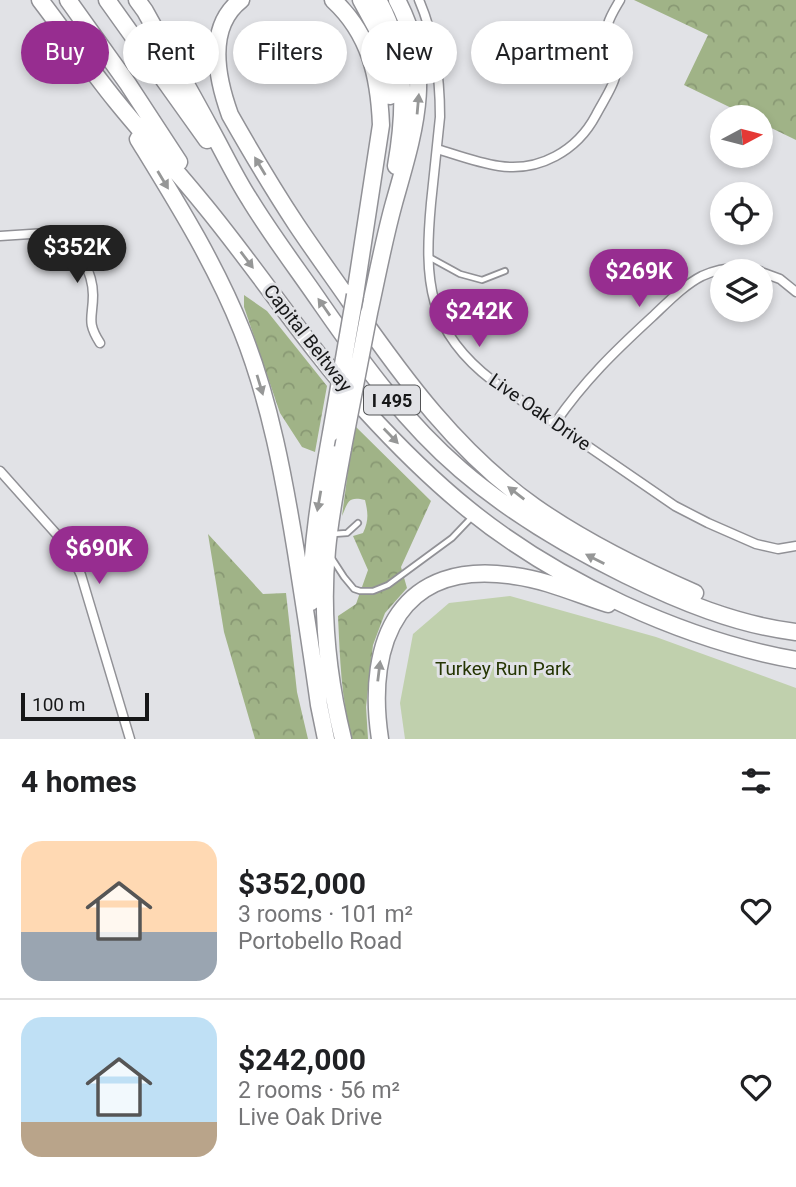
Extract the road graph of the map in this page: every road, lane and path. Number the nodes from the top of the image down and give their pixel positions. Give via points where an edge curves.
1 (40, 0) edge
2 (68, 0) edge
3 (107, 0) edge
4 (137, 0) edge
5 (241, 0) edge
6 (334, 0) edge
7 (361, 0) edge
8 (378, 0) edge
9 (397, 0) edge
10 (419, 0) edge
11 (620, 0) edge
12 (116, 101) junction
13 (437, 149) junction
14 (249, 199) junction
15 (205, 206) junction
16 (0, 236) edge
17 (428, 256) junction
18 (505, 271) dead end
19 (710, 274) edge
20 (773, 276) edge
21 (796, 292) edge
22 (355, 295) junction
23 (369, 313) junction
24 (100, 343) dead end
25 (555, 423) junction
26 (0, 471) edge
27 (475, 514) junction
28 (358, 523) dead end
29 (328, 542) junction
30 (796, 546) edge
31 (796, 631) edge
32 (706, 637) junction
33 (796, 660) edge
34 (314, 667) junction
35 (130, 739) edge
36 (326, 739) edge
37 (343, 739) edge
38 (380, 739) edge

1 - 12 highway, Capital Beltway / I 495
2 - 15 highway via 164,138
3 - 14 highway
4 - 14 highway, Capital Beltway / I 495
31 -> 5 highway via 660,578 565,527 503,482 446,429 296,224 230,115 217,68 217,41 224,21
6 - 22 highway via 369,54 380,103 380,136
7 - 22 highway via 379,33 390,97
8 - 23 highway via 397,46 403,116
23 -> 9 highway via 419,94 413,40
10 - 13 street, Live Oak Drive via 439,77
11 - 13 street via 608,25 615,78 590,126 567,150 545,162 516,167
12 - 15 highway, Capital Beltway / I 495
12 -> 34 highway via 221,283 260,383 284,479
13 - 17 street, Live Oak Drive
31 -> 14 highway, Capital Beltway / I 495 via 757,625 652,588 555,537 490,494 397,406
15 -> 27 highway, Capital Beltway / I 495 via 365,409 408,455
16 - 24 street via 61,232 73,243 91,279 90,320
17 - 18 lane via 482,280
17 - 25 street, Live Oak Drive via 433,298 457,346 486,375
19 - 25 street via 668,302 609,357
20 - 21 street
22 -> 34 highway, bridge via 316,516 311,621
23 - 29 highway, bridge
25 - 30 street, Live Oak Drive via 690,515 769,548
26 - 35 street via 60,537 75,561
27 - 29 lane via 452,538 373,591 355,589 344,577
27 - 32 highway, Capital Beltway / I 495 via 572,578
28 - 29 lane
29 - 37 highway via 329,666
32 - 33 highway, Capital Beltway / I 495
38 -> 32 highway via 378,681 386,638 410,599 445,578 476,573 517,576
34 - 36 highway

